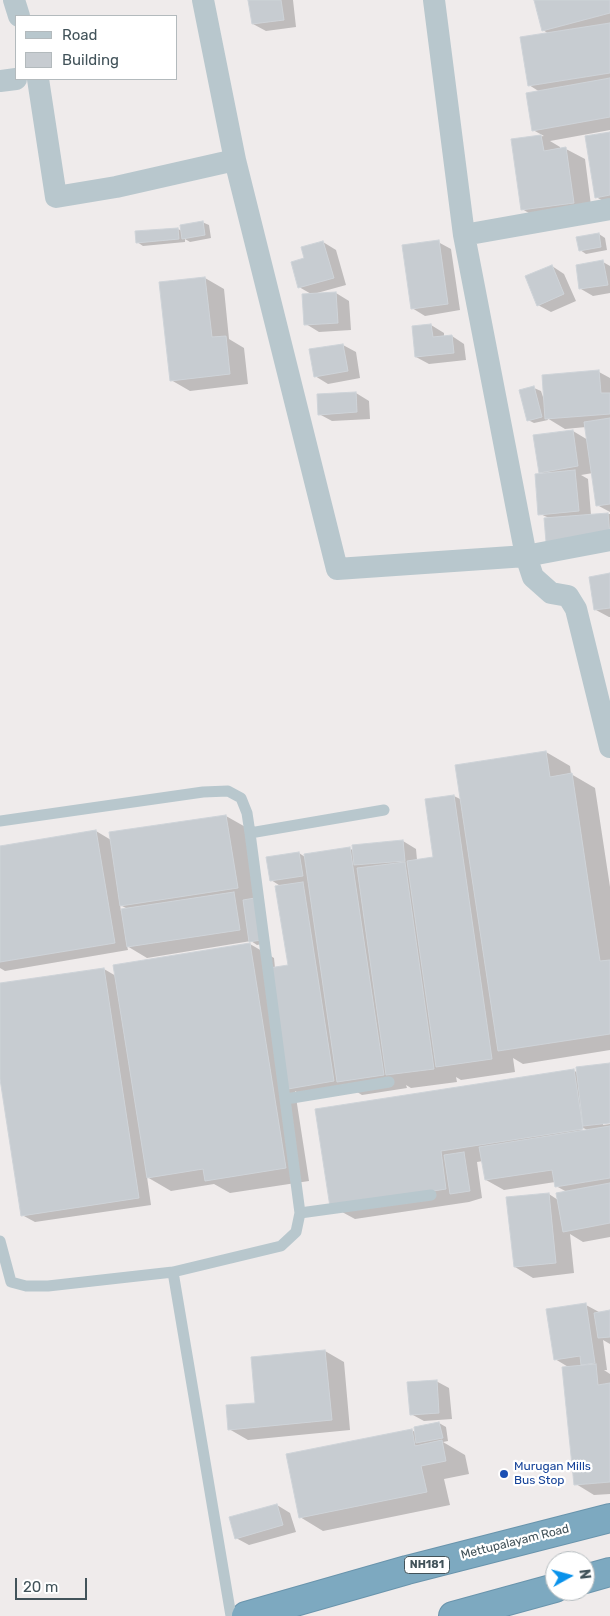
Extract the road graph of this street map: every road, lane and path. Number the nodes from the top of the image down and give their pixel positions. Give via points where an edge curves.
1 (14, 0) edge
2 (203, 0) edge
3 (434, 0) edge
4 (19, 15) edge
5 (15, 79) edge
6 (38, 80) edge
7 (0, 81) edge
8 (235, 160) junction
9 (610, 209) edge
10 (464, 235) junction
11 (610, 540) edge
12 (526, 556) junction
13 (600, 663) edge
14 (610, 746) edge
15 (384, 810) dead end
16 (0, 821) edge
17 (250, 833) junction
18 (389, 1082) dead end
19 (286, 1099) junction
20 (431, 1195) dead end
21 (300, 1213) junction
22 (0, 1241) edge
23 (172, 1272) junction
24 (610, 1518) edge
25 (610, 1572) edge
26 (595, 1576) edge
27 (545, 1591) edge
28 (231, 1616) edge
29 (246, 1616) edge
30 (453, 1616) edge

1 - 4 street
2 - 8 street
3 - 10 street
5 - 7 street
6 - 8 street via 56,197 116,188
8 - 12 street via 337,570
9 - 10 street
10 - 12 street
11 - 12 street
12 - 13 street via 534,577 551,593 568,596
13 - 14 street
15 - 17 lane
16 - 17 lane via 228,791 241,798
17 - 19 lane
18 - 19 lane
19 - 21 lane
20 - 21 lane
21 - 23 lane via 296,1232 281,1246
22 - 23 lane via 10,1282 26,1286
23 - 28 lane
24 - 29 highway, Mettupalayam Road / NH181 via 407,1570
25 - 26 highway
27 - 30 highway

